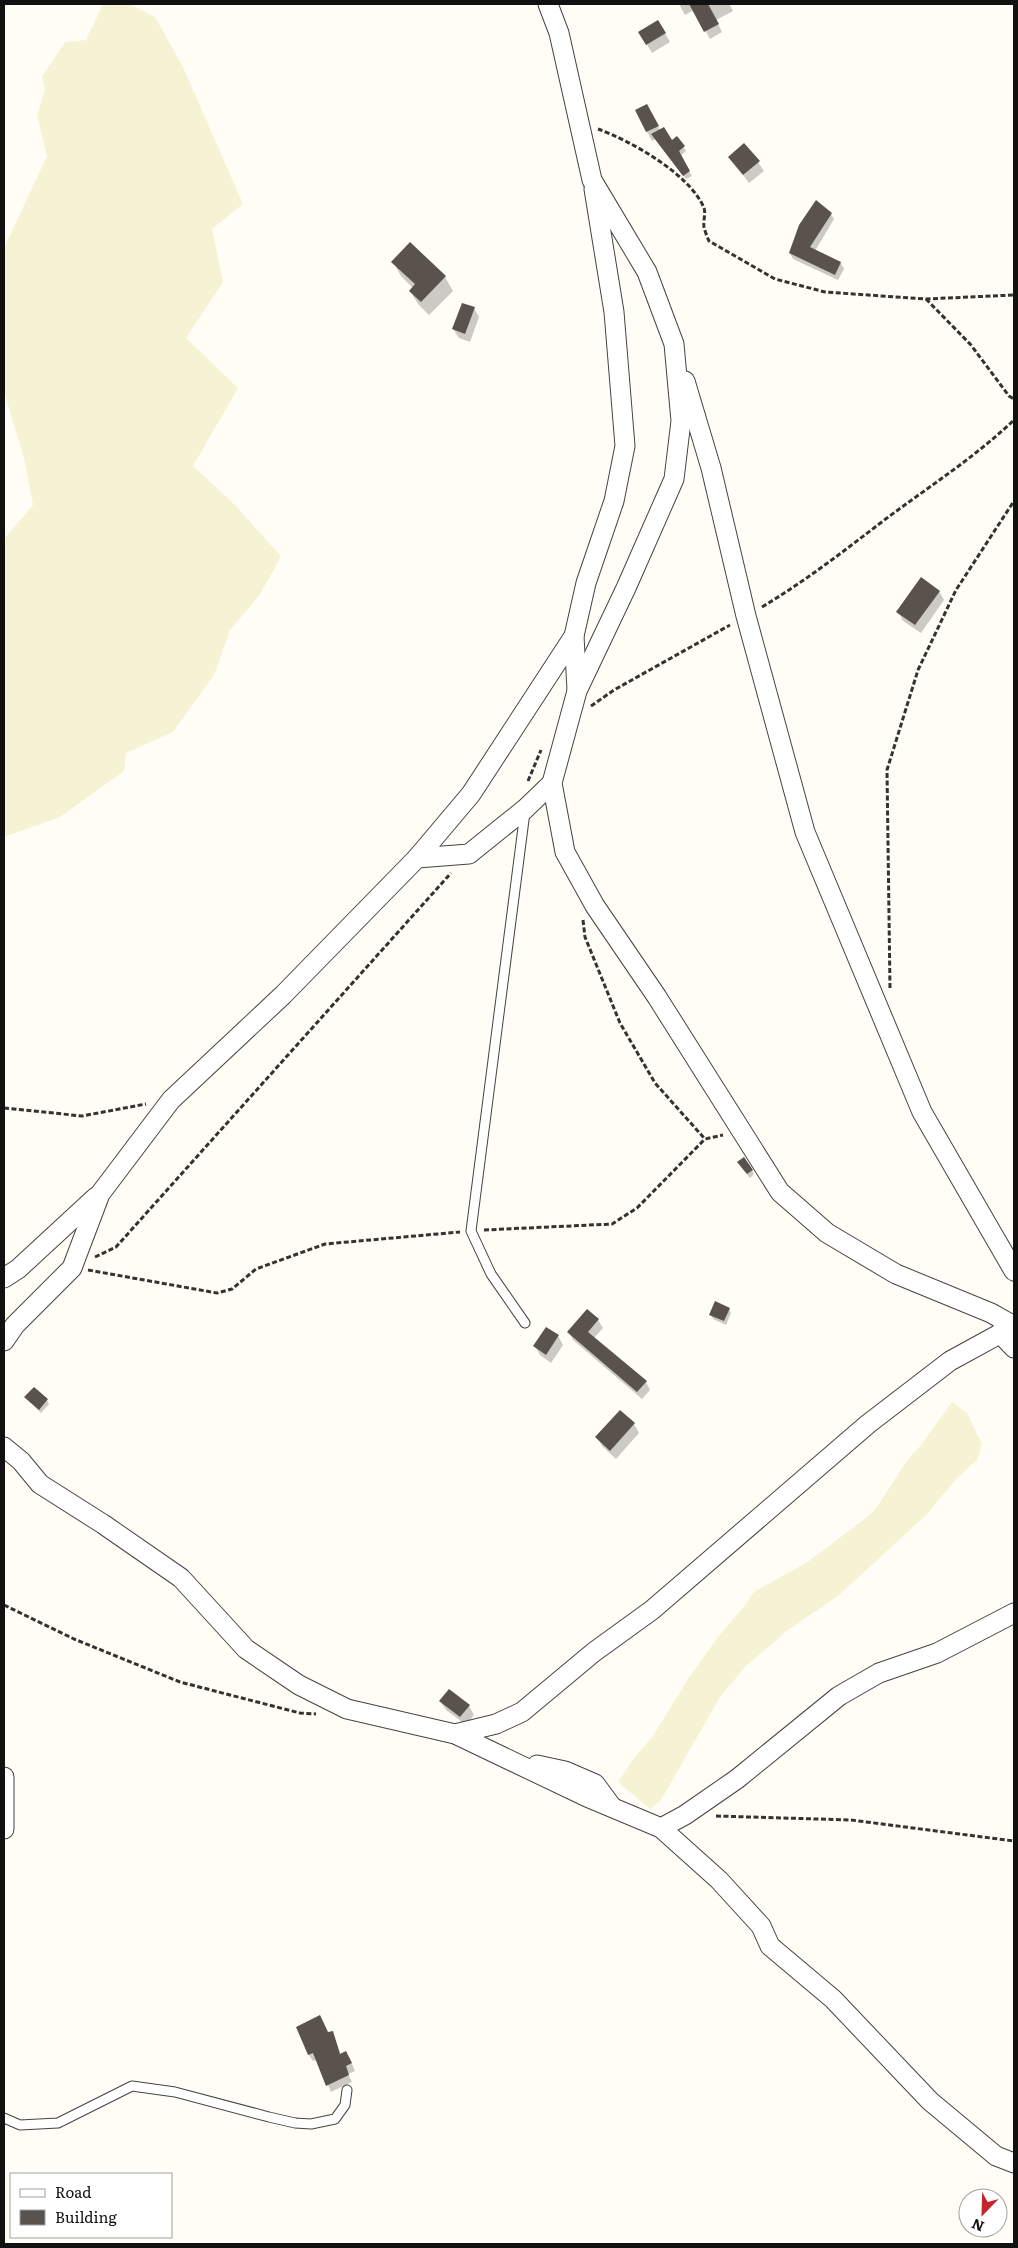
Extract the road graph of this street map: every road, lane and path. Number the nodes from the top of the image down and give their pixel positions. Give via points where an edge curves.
1 (548, 4) edge
2 (579, 122) junction
3 (592, 180) junction
4 (1014, 294) edge
5 (925, 299) junction
6 (674, 344) junction
7 (1014, 399) edge
8 (1014, 420) edge
9 (1014, 501) edge
10 (746, 616) junction
11 (574, 636) junction
12 (577, 691) junction
13 (567, 726) junction
14 (542, 748) dead end
15 (527, 782) dead end
16 (552, 783) junction
17 (525, 809) junction
18 (469, 854) junction
19 (417, 858) junction
20 (582, 911) dead end
21 (890, 993) dead end
22 (171, 1100) junction
23 (4, 1108) edge
24 (742, 1129) junction
25 (705, 1139) junction
26 (100, 1194) junction
27 (471, 1231) junction
28 (72, 1268) junction
29 (1014, 1271) edge
30 (4, 1278) edge
31 (525, 1323) dead end
32 (1009, 1328) edge
33 (4, 1341) edge
34 (1014, 1348) edge
35 (4, 1447) edge
36 (4, 1605) edge
37 (1014, 1613) edge
38 (320, 1714) dead end
39 (455, 1734) junction
40 (4, 1777) edge
41 (4, 1805) edge
42 (714, 1816) dead end
43 (661, 1828) junction
44 (4, 1829) edge
45 (1014, 1841) edge
46 (347, 2090) dead end
47 (4, 2118) edge
48 (1014, 2163) edge

1 - 2 street via 559,33
2 - 3 street
2 - 5 path via 614,135 671,168 696,193 705,210 704,226 709,241 775,279 825,292
3 - 6 street via 647,272
3 - 11 street via 614,312 625,446 614,501 586,583
4 - 5 path
5 - 7 path via 971,345
6 - 10 street via 711,468
6 - 12 street via 681,421 674,479
8 - 10 path via 989,444 840,555 800,584
9 - 21 path via 956,590 918,670 887,770
10 - 13 path via 614,690
10 - 29 street via 805,832 922,1112
11 - 12 street
11 - 19 street via 471,794
12 - 13 street
13 - 16 street
14 - 15 path
16 - 17 street
16 - 24 street via 565,852 582,884
17 - 18 street
17 - 27 lane
18 - 19 street
18 - 28 path via 116,1248
19 - 22 street via 283,995
20 - 25 path via 585,937 620,1022 655,1083
22 - 23 path via 82,1116
22 - 26 street
24 - 25 path
24 - 32 street via 780,1192 827,1234 896,1274 990,1313
25 - 27 path via 637,1208 612,1224
26 - 28 street
26 - 30 street
27 - 28 path via 326,1244 256,1269 232,1289 218,1293
27 - 31 lane via 491,1274
28 - 33 street via 15,1325
32 - 34 street
32 - 39 street via 950,1361 868,1424 652,1610 594,1652 522,1712 496,1724
35 - 39 street via 40,1484 181,1578 246,1649 299,1686 347,1709
36 - 38 path via 74,1639 180,1682 300,1713
37 - 43 street via 937,1653 879,1673 839,1696 737,1779
39 - 43 street
40 - 41 street
41 - 44 street
42 - 45 path via 851,1820
43 - 48 street via 719,1880 762,1926 770,1946 833,1999 930,2101 996,2156
46 - 47 lane via 345,2105 335,2118 311,2124 269,2117 175,2092 132,2086 58,2123 20,2125

